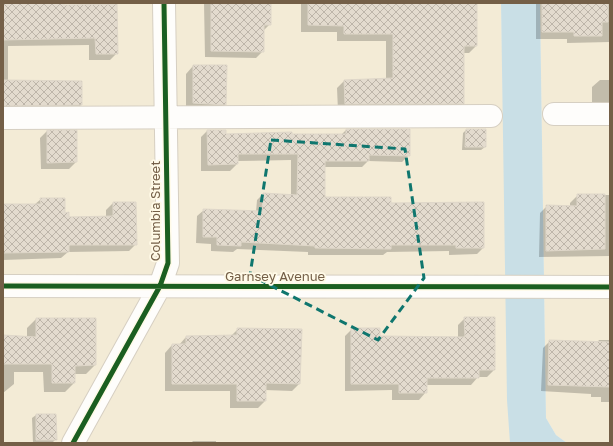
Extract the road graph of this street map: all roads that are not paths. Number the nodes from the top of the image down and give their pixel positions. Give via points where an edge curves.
1 (164, 3) edge
2 (554, 114) dead end
3 (610, 114) edge
4 (491, 116) dead end
5 (3, 118) edge
6 (165, 118) junction
7 (3, 286) edge
8 (160, 286) junction
9 (610, 287) edge
10 (73, 443) edge

1 - 6 street, Columbia Street
2 - 3 street
4 - 6 street
5 - 6 street
6 - 8 street, Columbia Street via 168,263
7 - 8 street, Garnsey Avenue
8 - 9 street, Garnsey Avenue
8 - 10 street, Columbia Street

